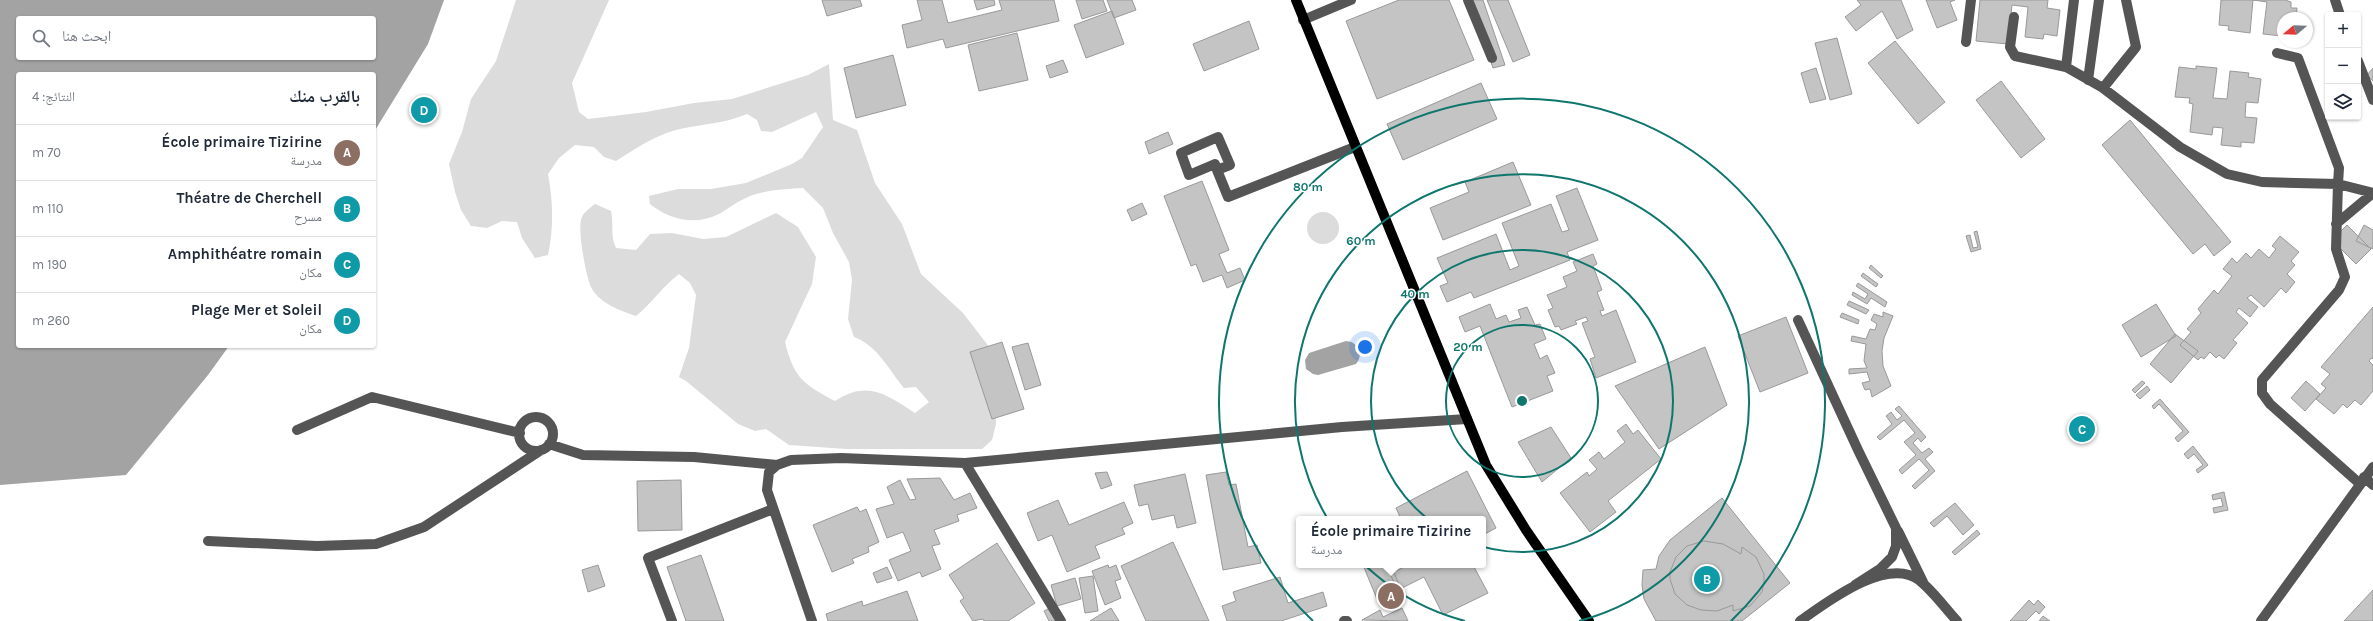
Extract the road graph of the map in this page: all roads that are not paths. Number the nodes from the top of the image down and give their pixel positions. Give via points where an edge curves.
1 (1296, 0) edge
2 (1351, 0) edge
3 (1468, 0) edge
4 (1971, 0) edge
5 (2074, 0) edge
6 (2099, 0) edge
7 (2126, 0) edge
8 (2335, 0) edge
9 (2339, 12) edge
10 (2014, 17) dead end
11 (1303, 20) junction
12 (1966, 42) dead end
13 (2277, 53) dead end
14 (1492, 58) dead end
15 (2066, 67) junction
16 (2361, 69) edge
17 (2088, 80) junction
18 (2103, 88) junction
19 (2373, 100) edge
20 (1355, 147) junction
21 (1218, 170) junction
22 (2338, 184) junction
23 (2373, 193) edge
24 (2336, 224) junction
25 (1798, 320) dead end
26 (1467, 419) junction
27 (297, 430) dead end
28 (520, 433) junction
29 (545, 447) junction
30 (965, 462) junction
31 (777, 465) junction
32 (2373, 467) edge
33 (2362, 480) junction
34 (2373, 485) edge
35 (773, 509) junction
36 (1896, 528) junction
37 (208, 541) dead end
38 (1855, 585) junction
39 (1926, 587) junction
40 (1804, 620) edge
41 (672, 621) edge
42 (812, 621) edge
43 (1061, 621) edge
44 (1589, 621) edge
45 (1957, 621) edge
46 (2261, 621) edge

1 - 11 main road
2 - 11 street
3 - 14 street
4 - 12 street
5 - 15 street
6 - 17 street
7 - 18 street via 2136,47
8 - 9 street
10 - 15 street via 2010,47 2015,56
11 - 20 main road
13 - 22 street via 2298,58 2339,168
15 - 17 street
16 - 19 street
17 - 18 street
18 - 22 street via 2180,146 2227,174 2262,182
20 - 21 street via 1228,197
20 - 26 main road
21 - 21 street via 1215,164 1189,175 1180,153 1218,138 1230,165
22 - 23 street
22 - 24 street
23 - 24 street
24 - 33 street via 2337,253 2345,273 2344,281 2262,380 2261,389 2270,404
25 - 36 street
26 - 30 street via 1342,427
26 - 44 main road via 1490,471 1526,530
27 - 28 street via 372,397
28 - 29 street via 522,443 526,447
28 - 29 street via 524,422 540,417 549,423 553,434
29 - 31 street via 583,455 694,457
29 - 37 street via 424,527 376,544 317,546
30 - 31 street via 841,458 791,460
30 - 43 street
31 - 35 street via 769,472 767,490
32 - 33 street
33 - 34 street
33 - 46 street
35 - 41 street via 648,558
35 - 42 street
36 - 38 street via 1896,546 1892,557 1880,569
36 - 39 street
38 - 39 street via 1882,576 1904,574 1919,580
38 - 40 street
39 - 45 street

